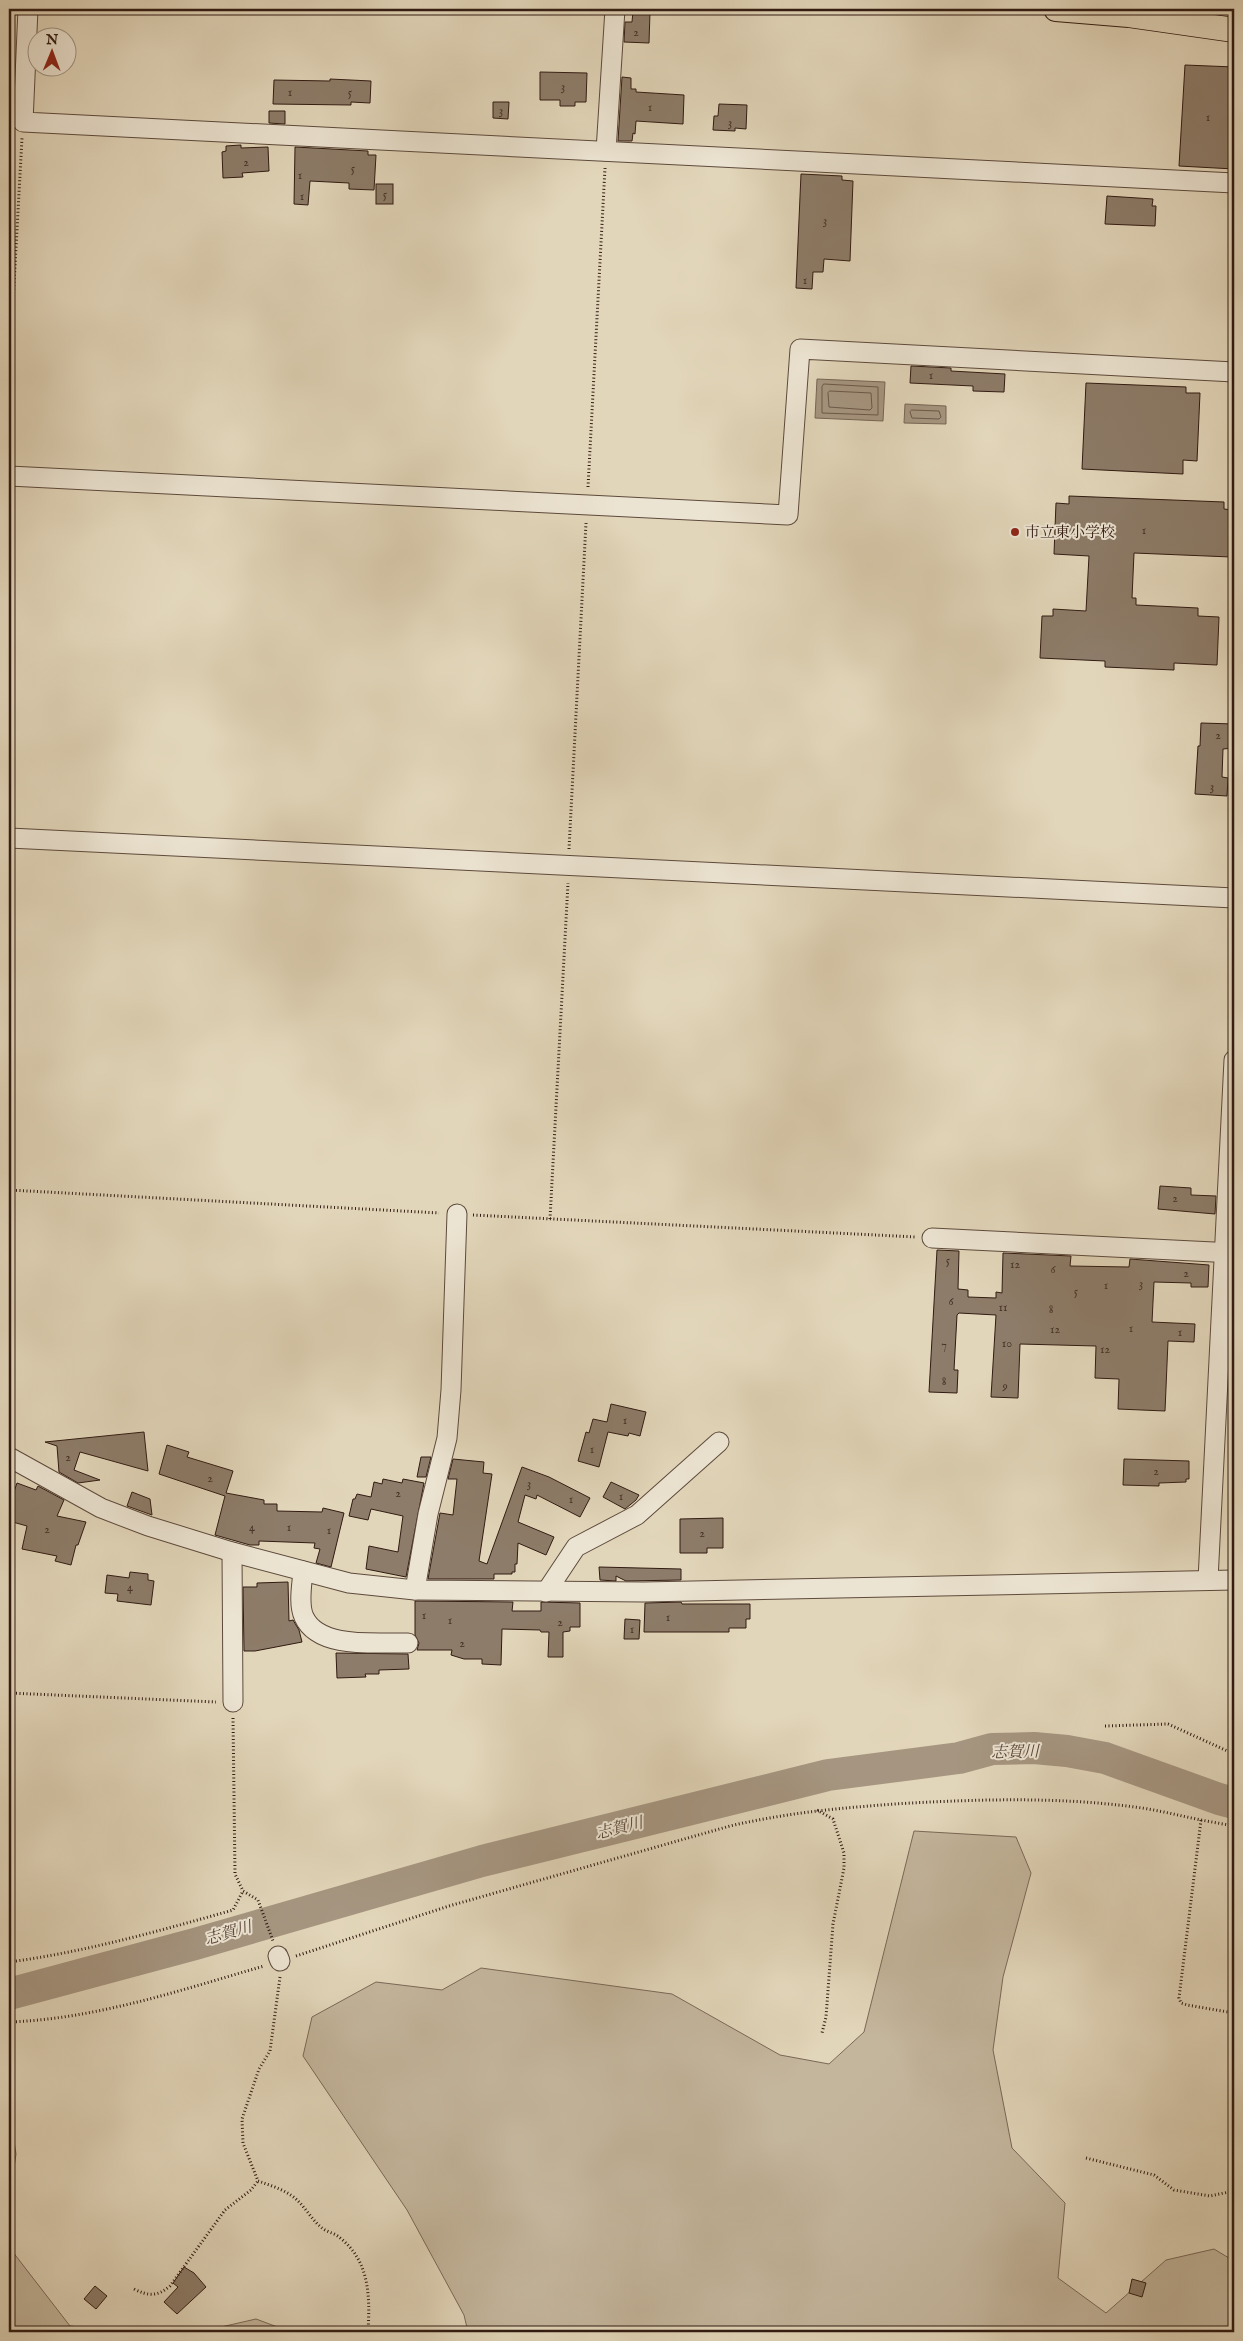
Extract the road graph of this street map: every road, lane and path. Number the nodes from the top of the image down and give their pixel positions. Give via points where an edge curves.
1 (28, 9) edge
2 (615, 9) edge
3 (1056, 9) edge
4 (1234, 30) edge
5 (23, 122) junction
6 (606, 151) junction
7 (1234, 183) edge
8 (1234, 372) edge
9 (9, 377) edge
10 (9, 476) edge
11 (587, 506) junction
12 (9, 838) edge
13 (568, 866) junction
14 (1234, 898) edge
15 (1234, 1060) edge
16 (9, 1190) edge
17 (457, 1214) junction
18 (550, 1219) junction
19 (932, 1238) joint
20 (1230, 1252) edge
21 (719, 1442) dead end
22 (9, 1457) edge
23 (232, 1552) junction
24 (303, 1571) junction
25 (1208, 1580) junction
26 (1234, 1580) edge
27 (415, 1590) junction
28 (546, 1592) junction
29 (408, 1643) dead end
30 (9, 1693) edge
31 (233, 1702) junction
32 (1105, 1726) dead end
33 (1234, 1754) edge
34 (817, 1810) junction
35 (1201, 1820) junction
36 (1234, 1826) edge
37 (243, 1891) junction
38 (279, 1959) junction
39 (9, 1962) edge
40 (1234, 2013) edge
41 (9, 2022) edge
42 (822, 2033) dead end
43 (1086, 2158) dead end
44 (258, 2181) junction
45 (1234, 2191) edge
46 (134, 2289) dead end
47 (368, 2332) edge

1 - 5 street
2 - 6 street
3 - 4 main road via 1129,15
5 - 6 street
5 - 9 path
6 - 7 street
6 - 11 path
8 - 11 street via 800,349 788,515
10 - 11 street
11 - 13 path
12 - 13 street
13 - 14 street
13 - 18 path
15 - 20 street
16 - 17 path
17 - 18 path
17 - 27 street via 447,1438 428,1514
18 - 19 path
19 - 20 street
20 - 25 street
21 - 28 street via 637,1515 576,1548
22 - 23 street via 101,1508
23 - 24 street
23 - 31 street
24 - 27 street via 349,1583
24 - 29 street via 301,1606 304,1618 323,1636 351,1642
25 - 26 street
25 - 28 street
27 - 28 street
30 - 31 path
31 - 37 path via 234,1864 238,1884
32 - 33 path via 1168,1724
34 - 35 path via 981,1800 1055,1801 1141,1808
34 - 38 path via 730,1826
34 - 42 path via 833,1819 844,1853
35 - 36 path
35 - 40 path via 1179,1998 1187,2005
37 - 38 path via 253,1895 261,1907
37 - 39 path via 233,1910 59,1956
38 - 41 path via 115,2007
38 - 44 path via 281,1969 270,2051 259,2069 242,2119 243,2143
43 - 45 path via 1154,2175 1174,2190 1210,2196
44 - 46 path via 225,2210 170,2286 162,2292 143,2293
44 - 47 path via 298,2200 322,2229 338,2236 358,2254 370,2305

